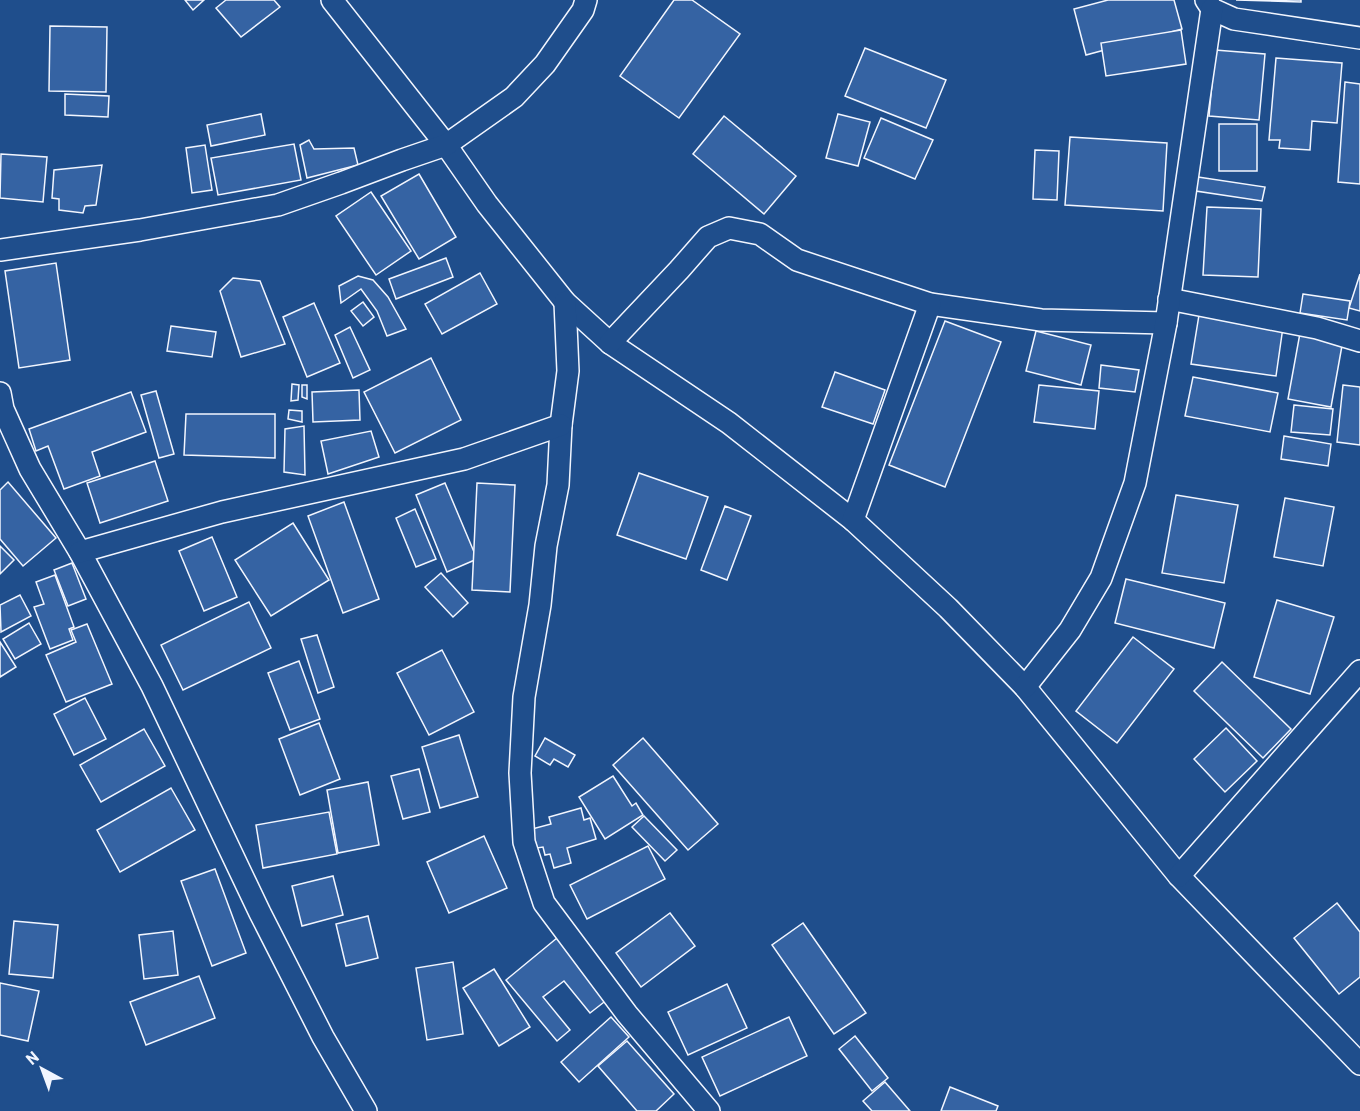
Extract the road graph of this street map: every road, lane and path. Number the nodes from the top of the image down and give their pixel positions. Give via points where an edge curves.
1 (332, 0) edge
2 (586, 0) edge
3 (1209, 4) edge
4 (1360, 38) edge
5 (446, 145) junction
6 (0, 250) edge
7 (1169, 299) junction
8 (565, 302) junction
9 (930, 304) junction
10 (1166, 323) junction
11 (1360, 341) edge
12 (610, 344) junction
13 (0, 393) edge
14 (561, 425) junction
15 (854, 520) junction
16 (80, 552) junction
17 (1360, 671) edge
18 (1025, 687) junction
19 (1179, 876) junction
20 (1360, 1064) edge
21 (366, 1111) edge
22 (709, 1111) edge

1 - 5 street
2 - 5 street via 545,64 514,97
3 - 4 street via 1234,20
3 - 7 street
5 - 6 street via 278,205
5 - 8 street
7 - 10 street
7 - 11 street via 1317,328
8 - 12 street
8 - 14 street via 568,371
9 - 10 street via 1041,320
9 - 12 street via 797,260 760,234 729,228 708,237
9 - 15 street
10 - 18 street via 1135,483 1101,578 1070,630
12 - 15 street via 729,423
13 - 16 street via 3,409 30,469
14 - 16 street via 464,459 222,512
14 - 22 street via 558,485 524,697 520,773 524,842 544,903 627,1014
15 - 18 street
16 - 21 street via 152,686 260,914
17 - 19 street
18 - 19 street
19 - 20 street

